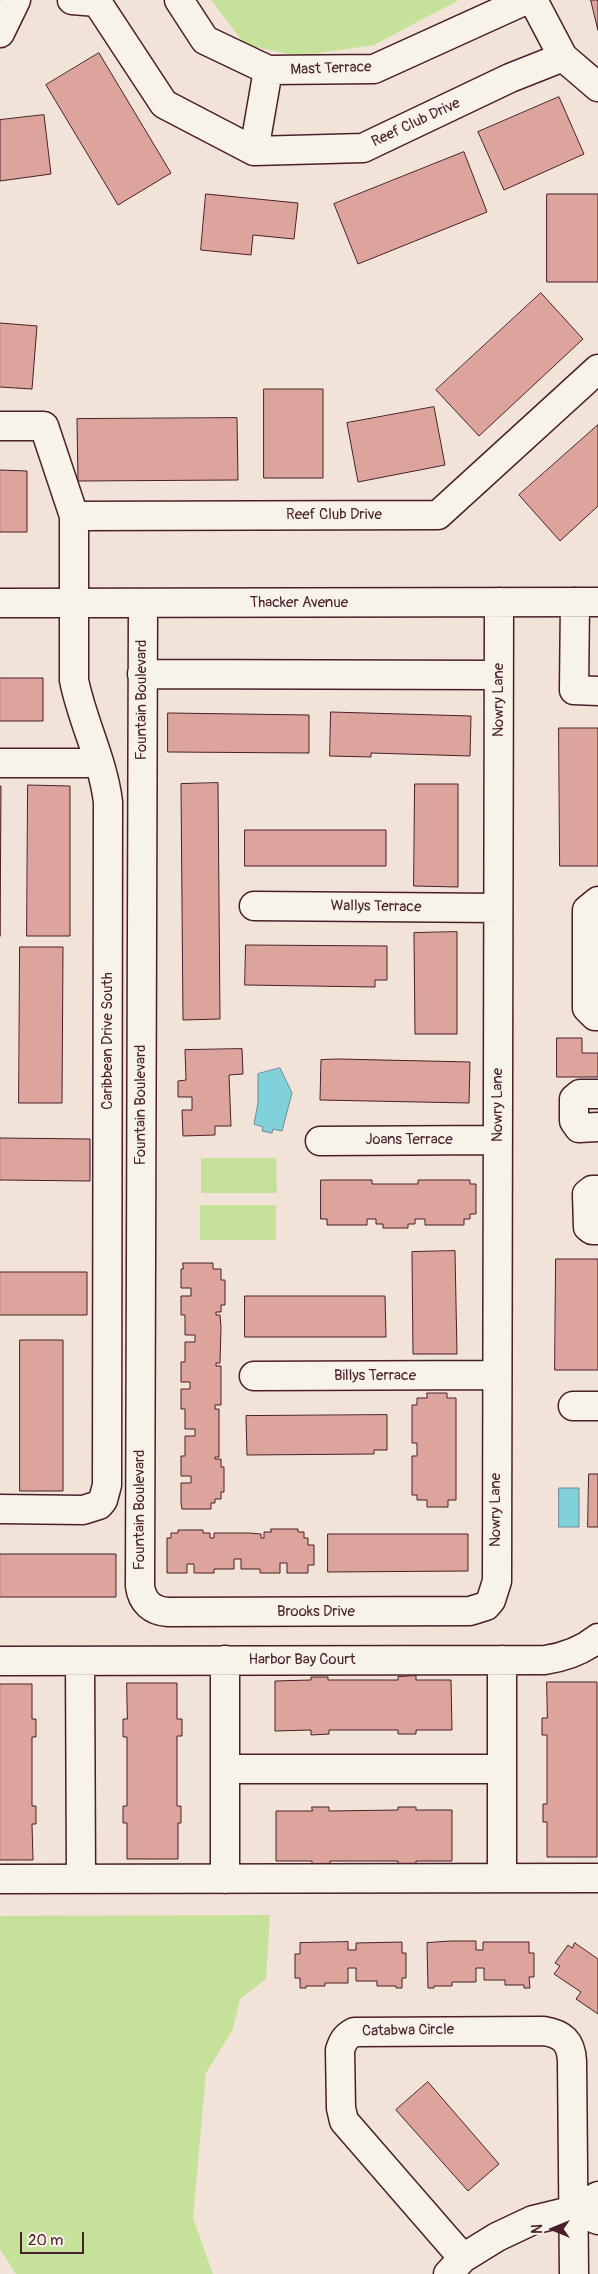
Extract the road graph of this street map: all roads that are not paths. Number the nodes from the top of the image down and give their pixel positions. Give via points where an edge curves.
1 (16, 0) edge
2 (72, 0) edge
3 (180, 0) edge
4 (526, 0) edge
5 (533, 0) edge
6 (0, 33) edge
7 (563, 57) junction
8 (268, 70) junction
9 (598, 87) edge
10 (254, 151) junction
11 (598, 369) edge
12 (0, 426) edge
13 (74, 516) junction
14 (73, 602) junction
15 (499, 602) junction
16 (586, 602) edge
17 (0, 603) edge
18 (143, 603) junction
19 (142, 674) junction
20 (499, 675) junction
21 (598, 690) edge
22 (0, 763) edge
23 (99, 763) junction
24 (598, 901) edge
25 (254, 906) dead end
26 (498, 908) junction
27 (598, 1016) edge
28 (598, 1094) edge
29 (598, 1127) edge
30 (498, 1140) junction
31 (320, 1141) dead end
32 (598, 1190) edge
33 (598, 1230) edge
34 (496, 1375) junction
35 (254, 1376) dead end
36 (0, 1509) edge
37 (148, 1605) joint
38 (486, 1606) joint
39 (598, 1638) edge
40 (224, 1660) junction
41 (502, 1660) junction
42 (0, 1661) edge
43 (80, 1661) junction
44 (224, 1769) junction
45 (502, 1769) junction
46 (502, 1878) junction
47 (598, 1878) edge
48 (0, 1879) edge
49 (80, 1879) junction
50 (225, 1879) junction
51 (598, 2196) edge
52 (586, 2215) edge
53 (456, 2266) edge
54 (574, 2274) edge

1 - 6 street
2 - 10 street, Reef Club Drive via 97,2 164,104
3 - 8 street, Mast Terrace via 205,40
4 - 8 street, Mast Terrace via 374,69
5 - 7 street
7 - 9 street
7 - 10 street, Reef Club Drive via 510,78 363,148
8 - 10 street
11 - 13 street, Reef Club Drive via 438,515
12 - 13 street via 44,426
13 - 14 street
14 - 17 street, Thacker Avenue
14 - 18 street, Thacker Avenue
14 - 23 street, Caribbean Drive South via 74,680
15 - 16 street, Thacker Avenue
15 - 18 street, Thacker Avenue
15 - 20 street, Nowry Lane
16 - 21 street via 574,690
18 - 19 street, Fountain Boulevard
19 - 20 street
19 - 37 street, Fountain Boulevard via 140,1586
20 - 26 street, Nowry Lane
22 - 23 street
23 - 36 street, Caribbean Drive South via 108,811 107,1485 103,1500 92,1508
24 - 27 street via 587,910 587,1008
25 - 26 street, Wallys Terrace
26 - 30 street, Nowry Lane
28 - 29 street via 580,1094 574,1099 574,1121 579,1128
30 - 31 street, Joans Terrace
30 - 34 street, Nowry Lane
32 - 33 street via 587,1194 588,1227
34 - 35 street, Billys Terrace
34 - 38 street, Nowry Lane via 497,1582
37 - 38 street, Brooks Drive via 161,1612 460,1611
39 - 41 street, Harbor Bay Court via 583,1649 558,1658
40 - 41 street, Harbor Bay Court
40 - 43 street, Harbor Bay Court
40 - 44 street
41 - 45 street
42 - 43 street, Harbor Bay Court
43 - 49 street
44 - 45 street
44 - 50 street
45 - 46 street
46 - 47 street
46 - 50 street
48 - 49 street
49 - 50 street
51 - 52 street
52 - 53 street via 534,2220 485,2244
52 - 53 street, Catabwa Circle via 570,2046 559,2034 544,2031 354,2032 342,2042 340,2050 340,2108 344,2121
52 - 54 street

